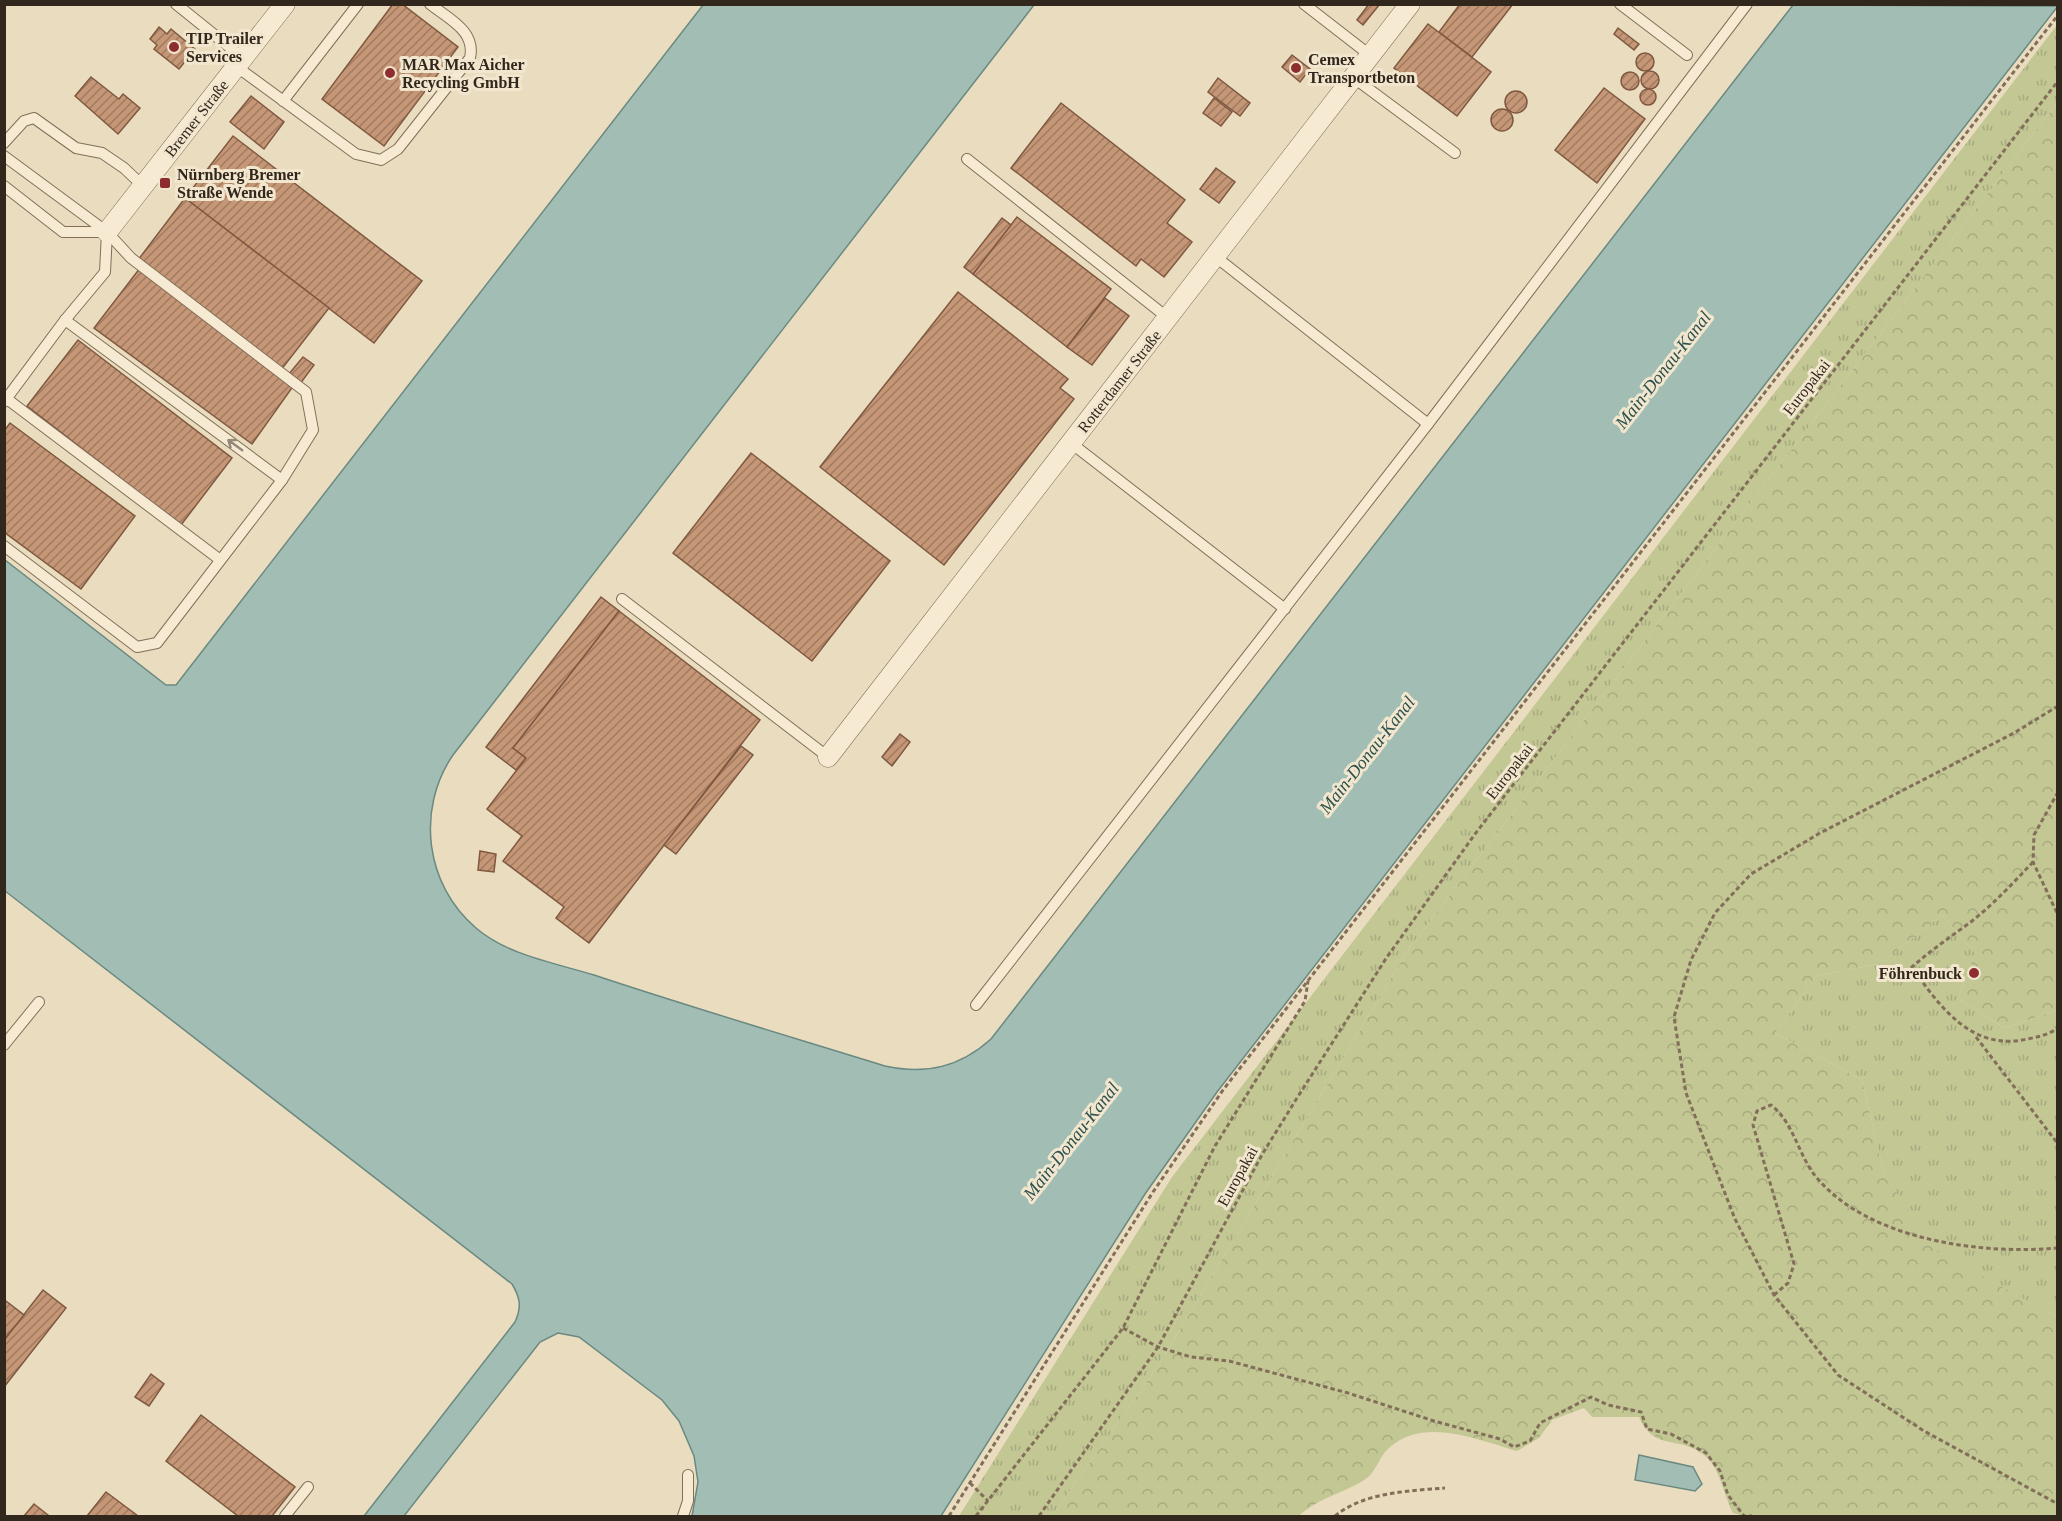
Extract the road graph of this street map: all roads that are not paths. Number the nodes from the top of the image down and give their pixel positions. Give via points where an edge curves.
1 (176, 4) edge
2 (285, 4) edge
3 (358, 4) edge
4 (429, 4) edge
5 (1304, 4) edge
6 (1410, 4) edge
7 (1620, 4) edge
8 (1747, 4) edge
9 (1687, 55) dead end
10 (1371, 56) junction
11 (240, 63) junction
12 (1354, 78) junction
13 (283, 101) junction
14 (4, 143) edge
15 (1455, 153) dead end
16 (4, 156) edge
17 (967, 159) dead end
18 (4, 186) edge
19 (142, 186) junction
20 (107, 232) junction
21 (1216, 257) junction
22 (1168, 318) junction
23 (65, 320) junction
24 (6, 401) edge
25 (1428, 424) junction
26 (1071, 443) junction
27 (282, 480) junction
28 (4, 546) edge
29 (219, 559) junction
30 (622, 599) dead end
31 (1285, 609) junction
32 (828, 757) joint
33 (39, 1002) dead end
34 (976, 1005) dead end
35 (4, 1045) edge
36 (688, 1475) dead end
37 (309, 1487) dead end
38 (285, 1516) edge
39 (683, 1516) edge

1 - 11 lane
2 - 11 street, Bremer Straße
3 - 13 lane
4 - 13 lane via 468,34 473,46 470,58 398,149 381,160 356,154
5 - 10 lane
6 - 10 street, Rotterdamer Straße
7 - 9 lane
8 - 25 lane
10 - 12 street, Rotterdamer Straße
11 - 13 lane
11 - 19 street, Bremer Straße
12 - 15 lane
12 - 21 street, Rotterdamer Straße
14 - 19 lane via 24,121 34,118 76,148 102,153
16 - 20 lane
17 - 22 lane
18 - 20 lane via 63,232
19 - 20 street, Bremer Straße
20 - 23 lane via 105,272
20 - 27 lane via 131,258 306,392 313,430
21 - 22 street, Rotterdamer Straße
21 - 25 lane
22 - 26 street, Rotterdamer Straße
23 - 24 lane
27 -> 23 lane
24 - 29 lane
25 - 31 lane
26 - 31 lane
26 - 32 street, Rotterdamer Straße
27 - 29 lane
28 - 29 lane via 137,647 157,643
30 - 32 lane
31 - 34 lane
33 - 35 lane
36 - 39 lane via 688,1501
37 - 38 lane

